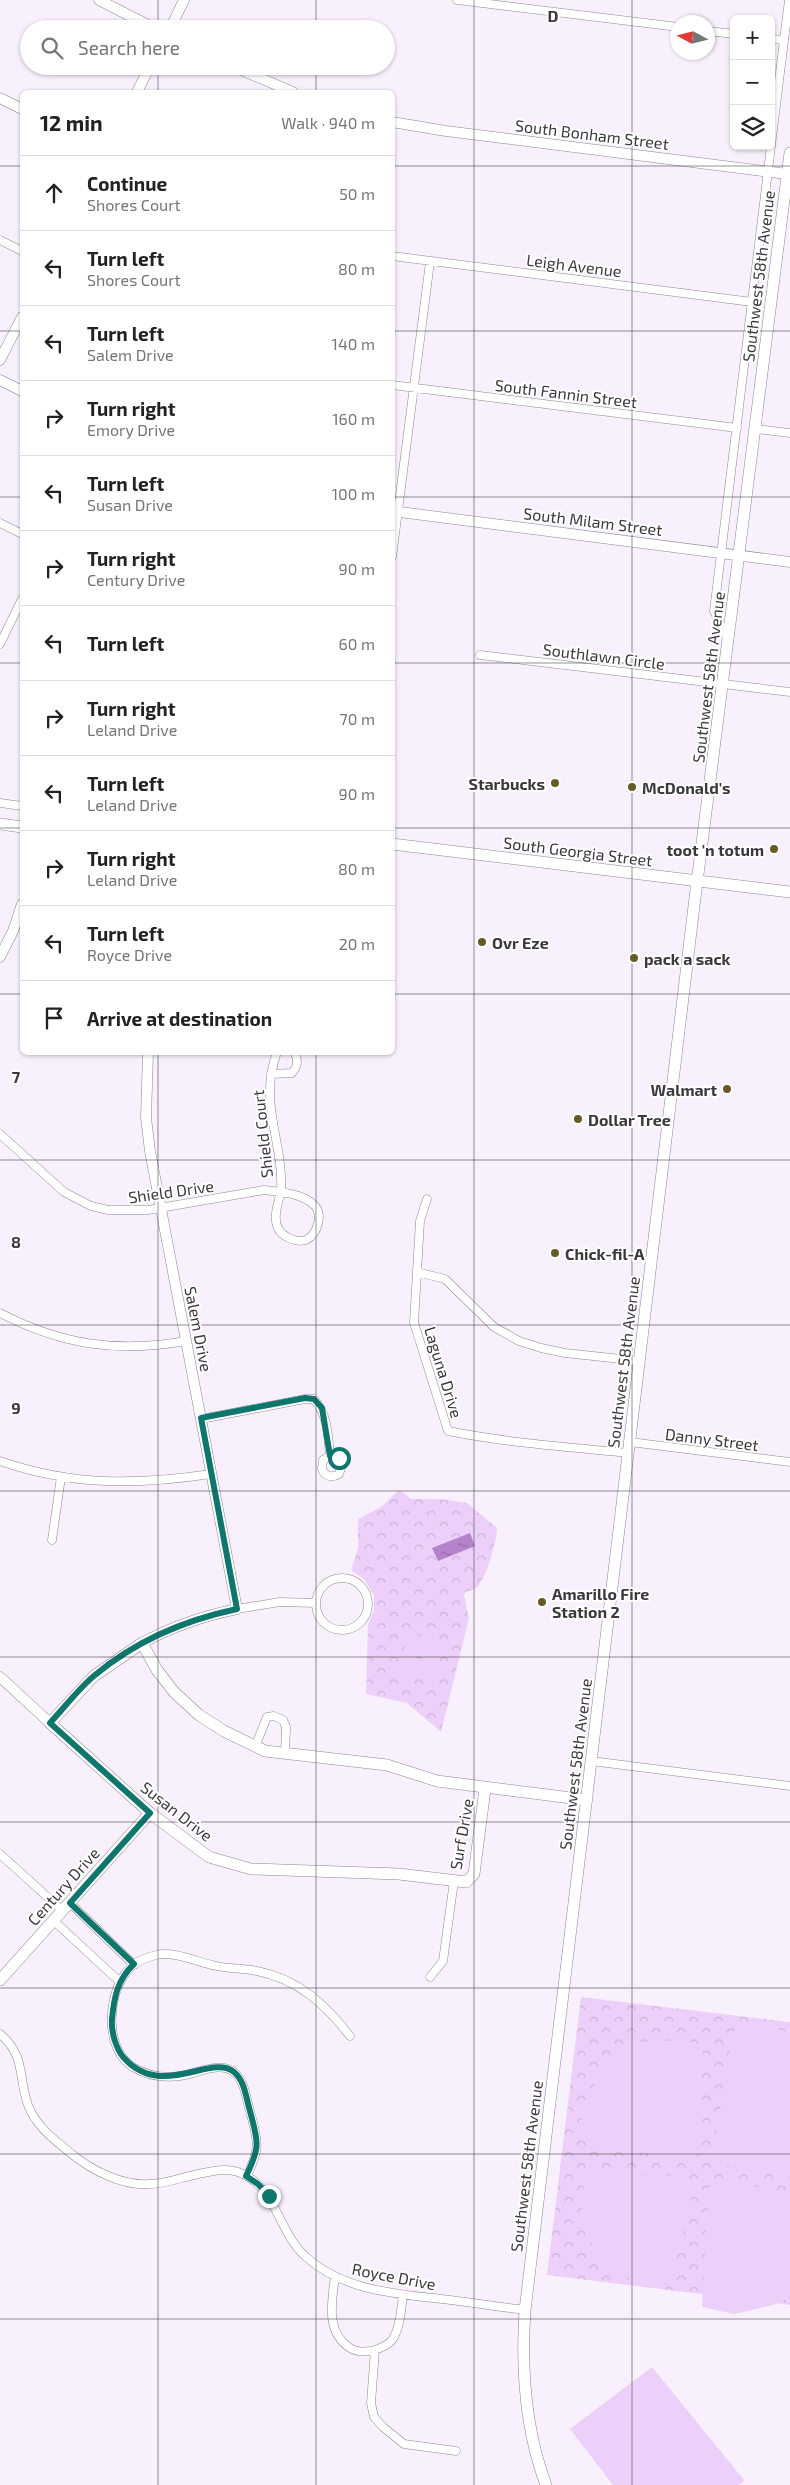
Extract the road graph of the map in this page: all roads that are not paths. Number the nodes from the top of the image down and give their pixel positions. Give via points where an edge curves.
1 (99, 0) edge
2 (184, 0) edge
3 (457, 0) edge
4 (789, 0) edge
5 (138, 20) edge
6 (174, 20) edge
7 (670, 26) edge
8 (715, 32) edge
9 (730, 34) edge
10 (775, 39) edge
11 (784, 40) junction
12 (146, 75) edge
13 (253, 75) edge
14 (138, 90) edge
15 (289, 90) edge
16 (0, 98) edge
17 (20, 108) edge
18 (775, 113) edge
19 (395, 122) edge
20 (771, 150) edge
21 (790, 153) edge
22 (768, 171) junction
23 (787, 174) junction
24 (0, 240) edge
25 (20, 250) edge
26 (395, 256) edge
27 (430, 262) junction
28 (752, 302) junction
29 (20, 321) edge
30 (0, 360) edge
31 (0, 380) edge
32 (395, 386) edge
33 (414, 389) junction
34 (20, 391) edge
35 (736, 428) junction
36 (756, 429) junction
37 (790, 433) edge
38 (395, 512) edge
39 (0, 523) edge
40 (20, 533) edge
41 (721, 553) junction
42 (740, 555) junction
43 (790, 562) edge
44 (20, 603) edge
45 (729, 642) junction
46 (0, 644) edge
47 (480, 655) dead end
48 (724, 684) junction
49 (790, 692) edge
50 (0, 803) edge
51 (20, 806) edge
52 (1, 826) edge
53 (20, 827) edge
54 (395, 844) edge
55 (697, 882) junction
56 (790, 892) edge
57 (20, 910) edge
58 (0, 957) edge
59 (148, 1055) edge
60 (276, 1055) edge
61 (296, 1055) edge
62 (271, 1074) junction
63 (0, 1134) edge
64 (281, 1192) junction
65 (427, 1199) dead end
66 (160, 1208) junction
67 (417, 1272) junction
68 (0, 1314) edge
69 (186, 1340) junction
70 (640, 1360) junction
71 (201, 1418) junction
72 (629, 1448) junction
73 (330, 1456) dead end
74 (0, 1461) edge
75 (790, 1462) edge
76 (211, 1474) junction
77 (60, 1477) junction
78 (52, 1540) dead end
79 (315, 1603) junction
80 (237, 1609) junction
81 (142, 1643) junction
82 (0, 1677) edge
83 (50, 1723) junction
84 (255, 1747) junction
85 (284, 1754) junction
86 (592, 1761) junction
87 (790, 1786) edge
88 (485, 1788) junction
89 (587, 1800) junction
90 (150, 1813) junction
91 (0, 1854) edge
92 (454, 1881) junction
93 (466, 1882) joint
94 (67, 1907) junction
95 (54, 1921) junction
96 (134, 1964) junction
97 (430, 1977) dead end
98 (0, 1980) edge
99 (120, 1982) junction
100 (0, 2034) edge
101 (350, 2036) dead end
102 (246, 2176) junction
103 (336, 2276) junction
104 (403, 2295) junction
105 (525, 2310) junction
106 (374, 2350) junction
107 (456, 2451) dead end
108 (546, 2485) edge

1 - 5 street
2 - 6 street
3 - 7 street
4 - 11 street
8 - 9 street
10 - 11 street
11 - 18 street
12 - 14 street
13 - 15 street
16 - 17 street
19 - 22 street, South Bonham Street
20 - 22 street
21 - 23 main road, Southwest 58th Avenue
22 - 23 street, South Bonham Street
22 - 28 street
23 - 36 main road, Southwest 58th Avenue
24 - 25 street
26 - 27 street, Leigh Avenue
27 - 28 street, Leigh Avenue
27 - 33 street
28 - 35 street
29 - 30 street
31 - 34 street
32 - 33 street, South Fannin Street
33 - 35 street, South Fannin Street
33 - 38 street
35 - 41 street
36 - 37 street
36 - 42 main road, Southwest 58th Avenue
38 - 41 street, South Milam Street
39 - 40 street
41 - 42 street, South Milam Street
41 - 45 street via 714,611
42 - 43 street, South Milam Street
42 - 45 main road, Southwest 58th Avenue
44 - 46 street
45 - 48 main road, Southwest 58th Avenue
47 - 48 street, Southlawn Circle
48 - 49 street, Southlawn Circle
48 - 55 main road, Southwest 58th Avenue
50 - 51 street
52 - 53 main road
54 - 55 main road, South Georgia Street
55 - 56 main road, South Georgia Street
55 - 70 main road, Southwest 58th Avenue
57 - 58 street
59 - 66 street, Salem Drive via 146,1118
60 - 62 street, Shield Court
61 - 62 street, Shield Court via 297,1068 292,1073
62 - 64 street, Shield Court via 268,1096 282,1173
63 - 66 street, Shield Drive via 76,1200 127,1212
64 - 64 street, Shield Court via 275,1220 281,1234 292,1240 305,1240 319,1224 318,1212 314,1204 297,1195
64 - 66 street, Shield Drive via 264,1190
65 - 67 street, Laguna Drive via 420,1221
66 - 69 street, Salem Drive
67 - 70 street via 445,1279 494,1327 519,1341 565,1352
67 - 72 street, Laguna Drive via 414,1323 448,1431 545,1446
68 - 69 street via 80,1343 138,1347
69 - 71 street, Salem Drive
70 - 72 main road, Southwest 58th Avenue
71 - 73 street via 314,1399 322,1408
71 - 76 street, Salem Drive
72 - 75 street, Danny Street
72 - 86 main road, Southwest 58th Avenue
74 - 77 street
76 - 77 street via 163,1482 132,1483
76 - 80 street, Salem Drive
77 - 78 street
79 - 79 street via 325,1583 346,1577 365,1590 368,1606 362,1622 347,1630 331,1628 320,1618
79 - 80 street via 280,1602
80 - 81 street via 164,1630
81 - 83 main road via 94,1676
81 - 84 main road via 174,1692 224,1732
82 - 83 street, Susan Drive
83 - 90 main road, Susan Drive
84 - 85 main road
84 - 85 street via 267,1717 274,1716 283,1720 286,1727
85 - 88 main road via 387,1765 437,1781
86 - 87 street
86 - 89 main road, Southwest 58th Avenue
88 - 89 main road
88 - 93 main road, Surf Drive via 474,1874
89 - 105 main road, Southwest 58th Avenue
90 - 92 main road, Susan Drive via 209,1857 251,1869 399,1874
90 - 94 main road, Century Drive
91 - 94 street
92 - 93 main road, Susan Drive
92 - 97 street, Surf Drive via 443,1961
94 - 95 main road, Century Drive
94 - 96 street
95 - 98 main road, Century Drive
95 - 99 street
96 - 99 street
96 - 101 street via 160,1954 278,1976 315,1996
99 - 102 street via 112,2022 114,2039 120,2055 131,2067 164,2077 224,2068 234,2072 242,2083 258,2141 257,2154
100 - 102 street, Royce Drive via 19,2058 28,2104 36,2120 43,2130 94,2170 114,2178 149,2184 225,2170
102 - 103 street, Royce Drive via 269,2196 292,2242 305,2256
103 - 104 street, Royce Drive via 347,2282
103 - 106 street via 332,2300 332,2324 336,2333 355,2351
104 - 105 street, Royce Drive
104 - 106 street via 399,2326 393,2339
105 - 108 main road, Southwest 58th Avenue via 522,2357 527,2412
106 - 107 street via 371,2403 374,2417 382,2428 404,2444

